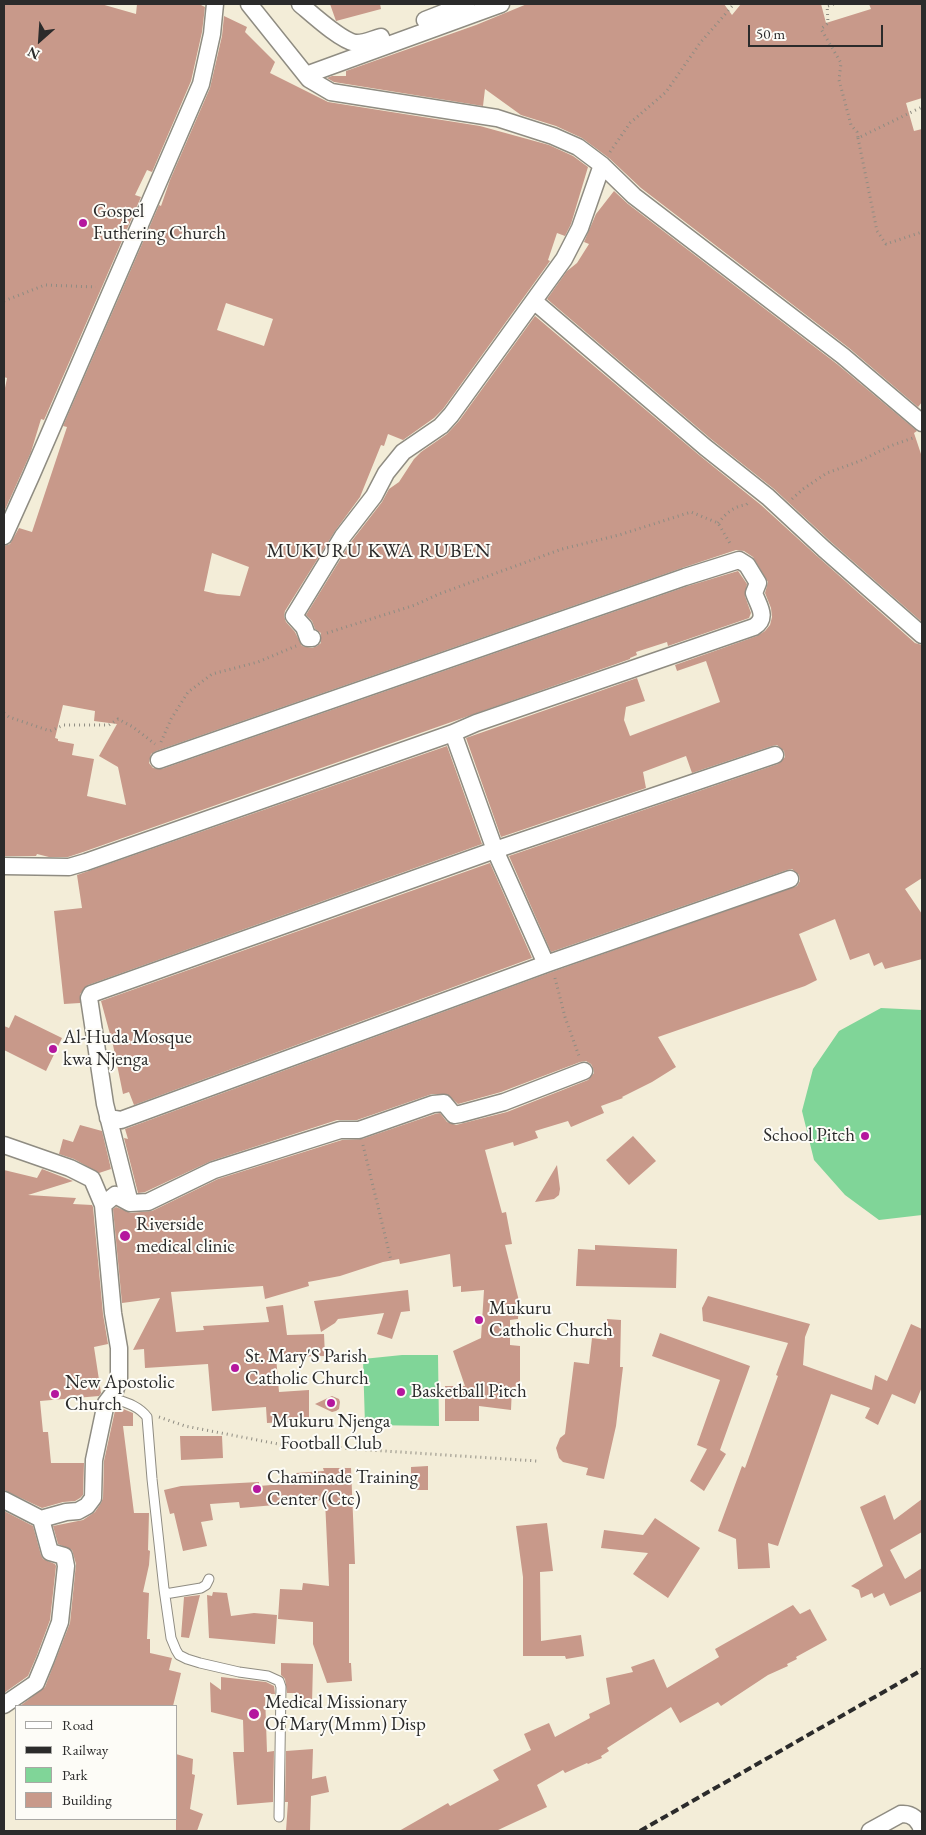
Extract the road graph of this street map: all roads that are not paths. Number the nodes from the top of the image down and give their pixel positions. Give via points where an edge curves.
1 (214, 4) edge
2 (249, 4) edge
3 (300, 4) edge
4 (466, 4) edge
5 (501, 4) edge
6 (306, 75) junction
7 (602, 164) junction
8 (535, 302) junction
9 (918, 430) edge
10 (4, 536) edge
11 (922, 636) edge
12 (312, 638) road end
13 (453, 733) junction
14 (157, 755) road end
15 (774, 755) dead end
16 (495, 850) junction
17 (4, 866) edge
18 (790, 879) dead end
19 (550, 971) junction
20 (584, 1071) road end
21 (108, 1118) junction
22 (4, 1145) edge
23 (130, 1203) junction
24 (103, 1206) junction
25 (110, 1397) junction
26 (4, 1500) edge
27 (40, 1519) junction
28 (209, 1578) dead end
29 (165, 1594) junction
30 (4, 1704) edge
31 (279, 1817) dead end
32 (922, 1830) edge
33 (870, 1831) edge

1 - 10 street via 212,34 201,84
2 - 6 street
3 - 4 street via 334,32 355,43
5 - 6 street
6 - 7 street via 331,92 497,118 570,143
7 - 8 street via 580,228
7 - 9 street via 634,196 843,356
8 - 11 street via 768,497
8 - 12 street via 452,415 403,452 343,536 294,616 304,627 308,638
13 - 14 street via 757,625 762,615 754,594 758,583 747,565 739,560
13 - 16 street
13 - 17 street via 69,867
15 - 16 street
16 - 19 street
16 - 21 street via 91,994 89,998
18 - 19 street
19 - 21 street via 121,1120
20 - 23 street via 504,1102 460,1114 454,1115 444,1103 433,1104 359,1130 340,1130 214,1170 148,1202
21 - 23 street
22 - 24 street via 92,1179
23 - 24 street via 115,1195
24 - 25 street via 120,1358 117,1386
25 - 27 street via 94,1460 93,1498 78,1511
25 - 29 lane via 130,1403 147,1417
26 - 27 street
27 - 30 street via 50,1552 64,1556 66,1566 60,1622 36,1683
28 - 29 lane via 202,1588
29 - 31 lane via 171,1638 179,1655 187,1660 279,1681 282,1687
32 - 33 street via 914,1817 906,1813

